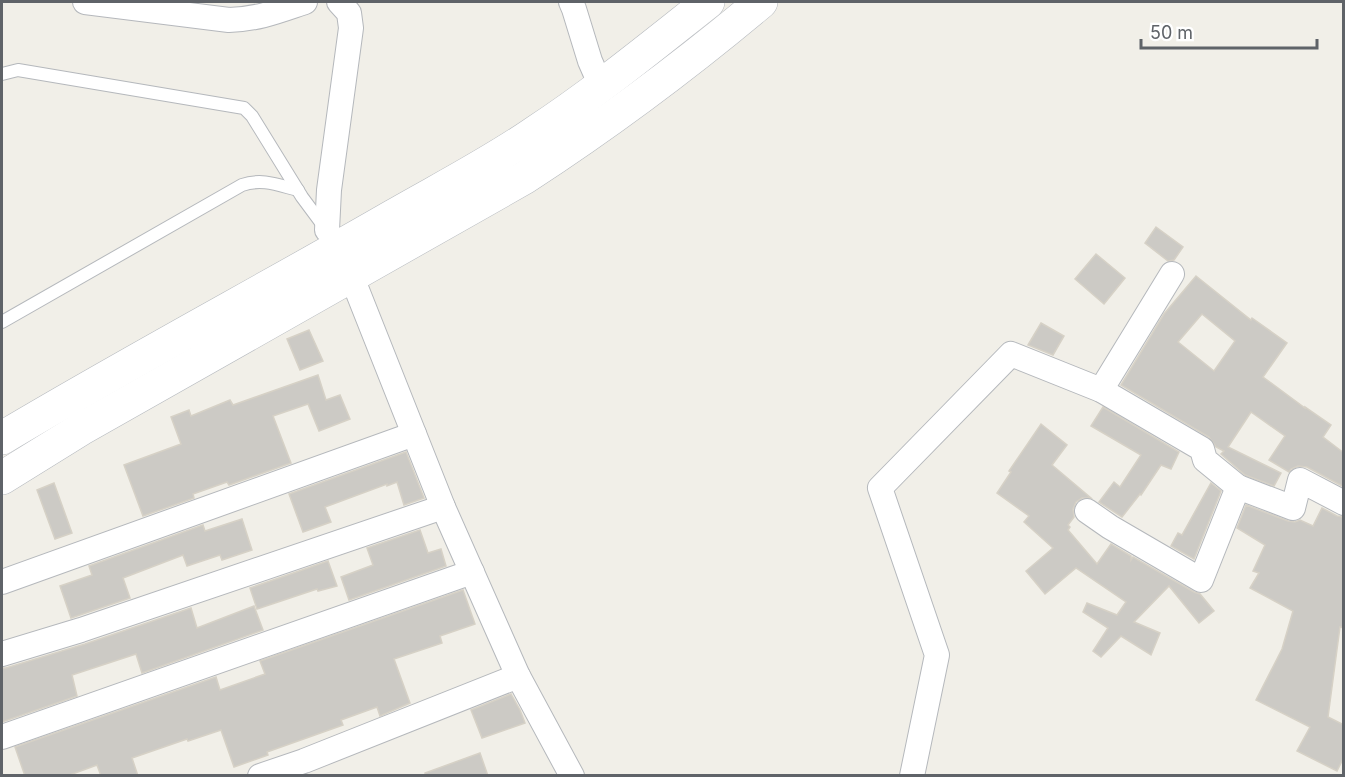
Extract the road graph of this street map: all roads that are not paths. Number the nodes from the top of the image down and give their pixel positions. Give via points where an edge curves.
1 (85, 2) edge
2 (305, 2) edge
3 (339, 2) edge
4 (571, 2) edge
5 (708, 2) edge
6 (761, 2) edge
7 (2, 74) edge
8 (601, 86) junction
9 (298, 190) junction
10 (340, 256) junction
11 (1172, 274) dead end
12 (2, 322) edge
13 (1101, 390) junction
14 (414, 434) junction
15 (2, 438) edge
16 (2, 478) edge
17 (1238, 487) junction
18 (1344, 503) edge
19 (443, 507) junction
20 (1087, 511) dead end
21 (472, 572) junction
22 (2, 582) edge
23 (2, 654) edge
24 (518, 676) junction
25 (2, 737) edge
26 (568, 774) edge
27 (260, 776) edge
28 (912, 776) edge

1 - 2 street via 229,20 259,17
3 - 10 street via 349,13 351,28 328,190
4 - 8 street
5 - 8 main road
6 - 10 main road via 622,112 524,178 467,211
7 - 9 lane via 18,70 244,108
8 - 10 main road via 533,134
9 - 10 lane
9 - 12 lane via 261,181 242,185
10 - 14 street
10 - 15 main road via 60,403
10 - 16 main road
11 - 13 street
13 - 17 street via 1202,449 1205,460
13 - 28 street via 1011,354 880,488 936,655
14 - 19 street
14 - 22 street
17 - 18 street via 1293,508 1300,480
17 - 20 street via 1200,580
19 - 21 street
19 - 23 street
21 - 24 street
21 - 25 street
24 - 26 street
24 - 27 street

